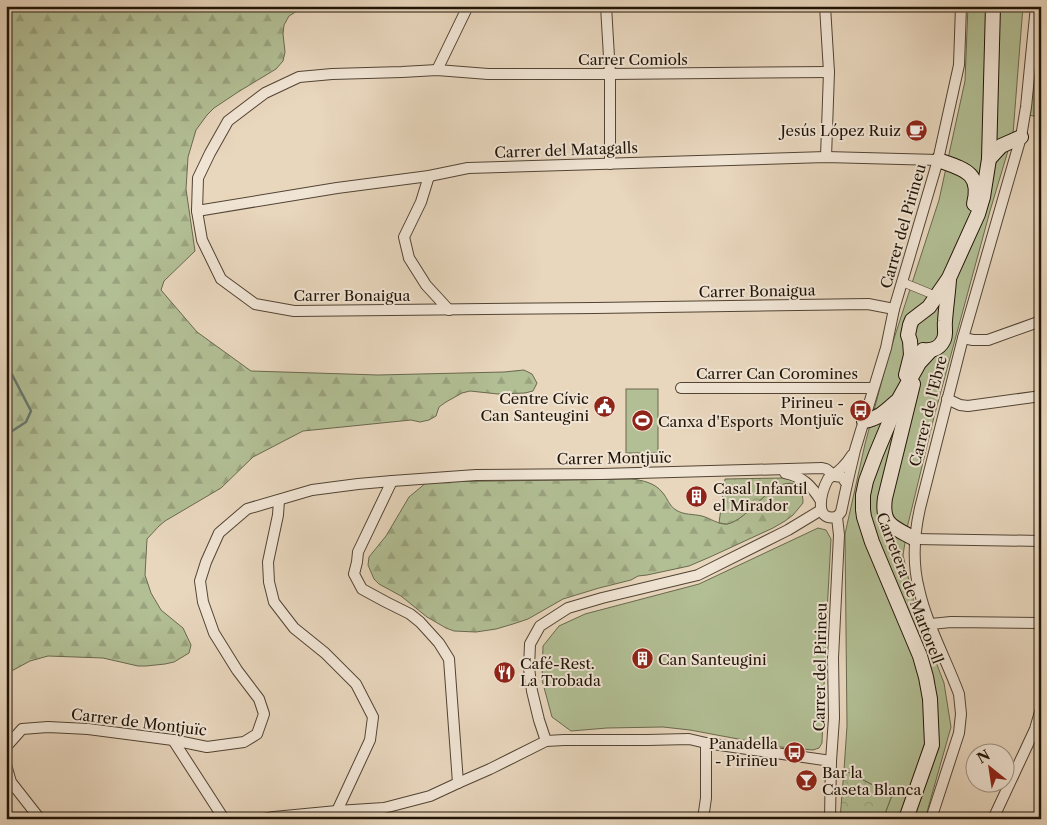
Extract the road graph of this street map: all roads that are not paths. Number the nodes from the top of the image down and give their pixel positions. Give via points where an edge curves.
1 (468, 6) edge
2 (606, 6) edge
3 (825, 6) edge
4 (961, 6) edge
5 (994, 6) edge
6 (1036, 6) edge
7 (437, 70) junction
8 (829, 72) junction
9 (610, 74) junction
10 (1021, 138) junction
11 (826, 158) junction
12 (989, 159) junction
13 (938, 160) junction
14 (610, 164) junction
15 (429, 176) junction
16 (198, 212) junction
17 (966, 241) junction
18 (949, 278) junction
19 (902, 282) junction
20 (929, 293) dead end
21 (894, 309) junction
22 (449, 310) junction
23 (918, 316) junction
24 (1041, 321) edge
25 (945, 326) junction
26 (962, 338) junction
27 (910, 341) junction
28 (930, 351) junction
29 (914, 373) junction
30 (681, 388) dead end
31 (873, 388) junction
32 (1041, 396) edge
33 (899, 399) junction
34 (947, 399) junction
35 (864, 421) junction
36 (855, 450) junction
37 (775, 470) junction
38 (834, 476) junction
39 (392, 481) junction
40 (847, 484) junction
41 (279, 500) junction
42 (821, 505) junction
43 (837, 517) junction
44 (915, 539) junction
45 (1041, 541) edge
46 (1041, 623) edge
47 (931, 624) junction
48 (1040, 712) edge
49 (931, 726) junction
50 (173, 740) junction
51 (546, 741) junction
52 (706, 744) junction
53 (6, 747) edge
54 (832, 761) junction
55 (6, 765) edge
56 (458, 783) junction
57 (337, 811) junction
58 (40, 819) edge
59 (224, 819) edge
60 (264, 819) edge
61 (703, 819) edge
62 (830, 819) edge
63 (898, 819) edge
64 (906, 819) edge
65 (931, 819) edge
66 (993, 819) edge

1 - 7 street
2 - 9 street
3 - 8 street
4 - 13 street, Carrer del Pirineu via 959,65
5 - 12 main road
6 - 10 street, Carrer de l'Ebre
7 - 9 street, Carrer Comiols via 488,74
7 - 16 street, Carrer Bonaigua via 299,78 265,93 228,121 198,178
8 - 9 street, Carrer Comiols
8 - 11 street
9 - 14 street
10 - 12 main road via 1001,146
10 - 26 street, Carrer de l'Ebre
11 - 13 street, Carrer del Matagalls
11 - 14 street, Carrer del Matagalls
12 - 17 main road via 981,205
13 - 17 main road via 967,172 976,186
13 - 19 street, Carrer del Pirineu
14 - 15 street, Carrer del Matagalls via 468,168
15 - 16 street, Carrer del Matagalls
15 - 22 street via 404,238 408,258 426,285
16 - 22 street, Carrer Bonaigua via 202,240 221,280 255,304 294,311
17 - 18 main road
18 - 23 main road via 929,307
18 - 25 main road
19 - 20 street
19 - 21 street, Carrer del Pirineu
21 - 22 street, Carrer Bonaigua via 868,304
21 - 31 street, Carrer del Pirineu
23 - 25 main road via 933,314
23 - 27 main road via 910,325
24 - 26 street via 988,340
25 - 28 main road via 943,342
26 - 34 street, Carrer de l'Ebre
27 - 28 main road via 918,349
27 - 33 main road via 910,362
28 - 29 main road, Carretera de Martorell
29 - 33 main road, Carretera de Martorell
29 - 44 main road via 884,510 891,525
30 - 31 street, Carrer Can Coromines
31 - 35 street, Carrer del Pirineu
32 - 34 street via 968,406
33 - 35 main road via 880,416
33 - 49 main road, Carretera de Martorell via 866,481 863,510 872,542 924,667
34 - 44 street, Carrer de l'Ebre
35 - 36 street, Carrer del Pirineu
36 - 38 street, Carrer del Pirineu
36 - 40 street, Carrer del Pirineu
37 - 38 street, Carrer Montjuïc via 826,469
37 - 39 street, Carrer Montjuïc via 476,475
37 - 42 street via 804,480
38 - 40 street via 842,477
38 - 42 street, Carrer del Pirineu via 826,482
39 - 41 street, Carrer de Montjuïc via 312,490
39 - 56 street via 358,552 354,574 362,589 420,622 440,643 449,659
40 - 43 street, Carrer del Pirineu
41 - 50 street, Carrer de Montjuïc via 247,510 219,533 200,581 203,602 214,633 259,699 264,714 258,734 244,742 207,747
41 - 57 street via 268,562 274,602 294,628 356,684 373,717 370,740
42 - 43 street via 826,516
42 - 51 street via 788,530 698,575 568,608 540,626 530,644 529,668
43 - 54 street, Carrer del Pirineu
44 - 45 street
44 - 47 street, Carrer de l'Ebre via 918,588
46 - 47 street
47 - 65 street, Carrer de l'Ebre via 959,694 961,714 959,733
48 - 66 street
49 - 63 main road
49 - 64 main road, Carretera de Martorell via 932,745
50 - 53 street, Carrer de Montjuïc via 48,727 22,729
50 - 59 street
51 - 52 street via 689,739
51 - 56 street
52 - 54 street
52 - 61 street
54 - 62 street, Carrer del Pirineu
55 - 58 street via 11,782
56 - 57 street via 430,796 384,808
57 - 60 street

